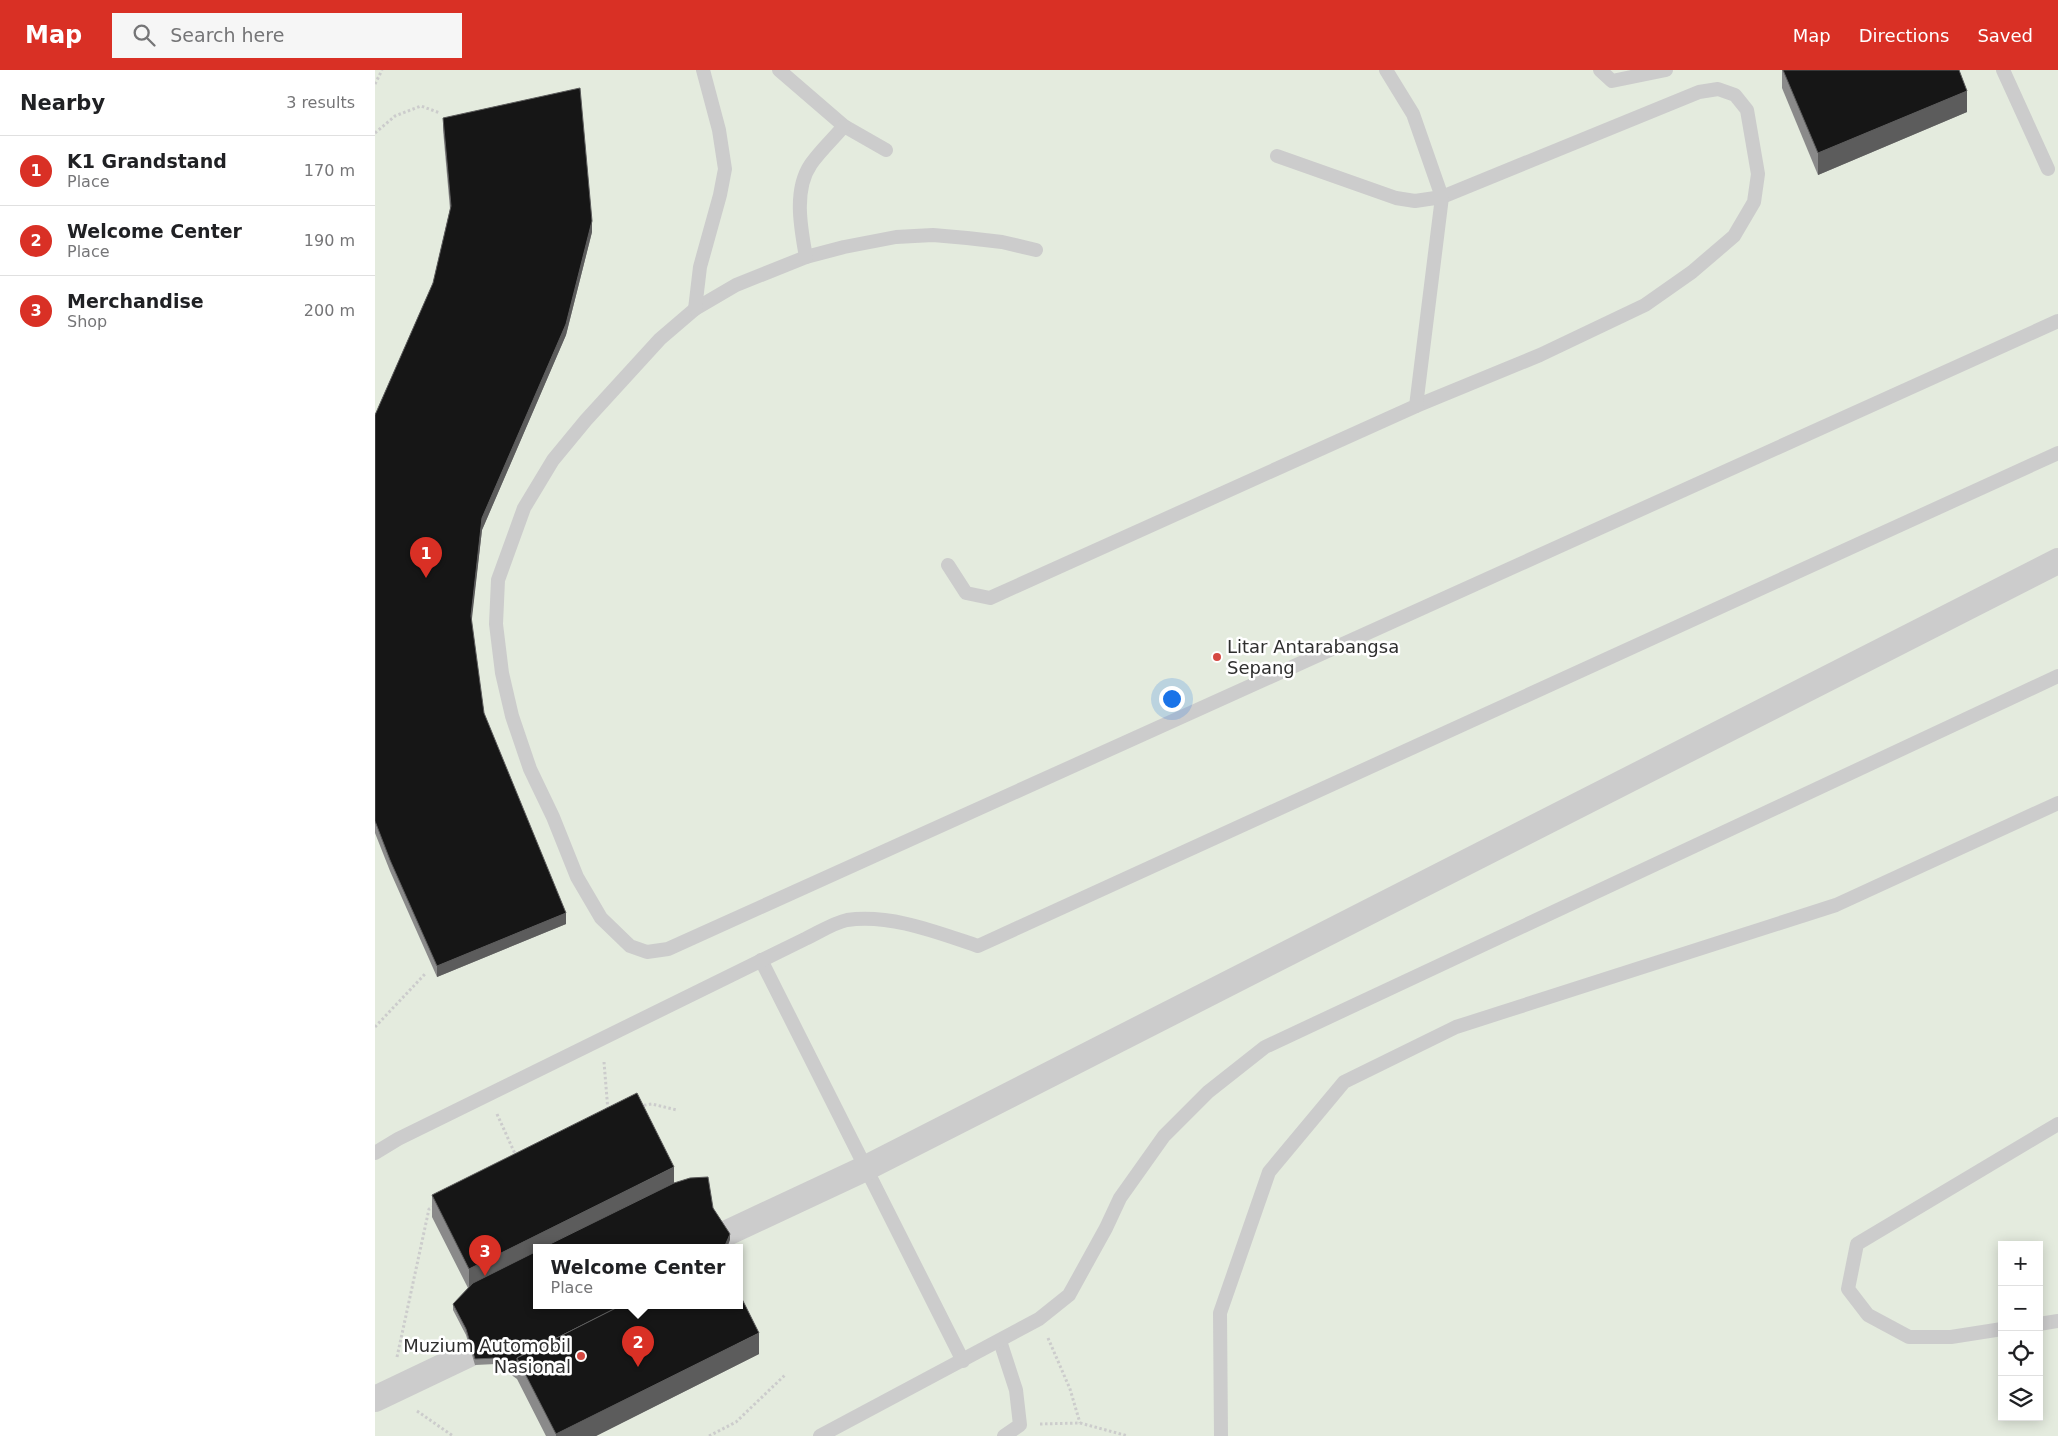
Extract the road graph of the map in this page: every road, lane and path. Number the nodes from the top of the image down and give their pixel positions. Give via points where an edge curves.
1 (382, 70) edge
2 (703, 70) edge
3 (779, 70) edge
4 (1385, 70) edge
5 (1600, 70) edge
6 (1666, 70) edge
7 (2003, 70) edge
8 (375, 84) edge
9 (440, 113) dead end
10 (844, 126) junction
11 (375, 133) edge
12 (886, 150) dead end
13 (1277, 156) dead end
14 (2047, 169) dead end
15 (1442, 198) junction
16 (1036, 250) dead end
17 (806, 257) junction
18 (695, 309) junction
19 (2058, 321) edge
20 (1417, 406) junction
21 (2058, 454) edge
22 (2058, 561) edge
23 (948, 565) dead end
24 (2058, 676) edge
25 (2058, 803) edge
26 (761, 960) junction
27 (425, 974) dead end
28 (375, 1027) edge
29 (603, 1038) junction
30 (488, 1094) junction
31 (637, 1106) edge
32 (677, 1110) dead end
33 (615, 1111) edge
34 (2058, 1124) edge
35 (375, 1153) edge
36 (517, 1159) edge
37 (865, 1168) junction
38 (437, 1204) edge
39 (704, 1244) edge
40 (1039, 1319) junction
41 (2058, 1321) edge
42 (2043, 1323) edge
43 (528, 1326) edge
44 (1998, 1330) edge
45 (1001, 1341) junction
46 (963, 1361) junction
47 (785, 1376) dead end
48 (382, 1395) edge
49 (1081, 1423) junction
50 (1020, 1425) junction
51 (453, 1436) edge
52 (709, 1436) edge
53 (820, 1436) edge
54 (1004, 1436) edge
55 (1128, 1436) edge
56 (1221, 1436) edge

1 - 8 path
2 - 18 lane via 719,130 725,169 700,267
3 - 10 lane
4 - 15 lane via 1413,114
5 - 6 lane via 1612,81
7 - 14 lane
9 - 11 path via 421,106 395,116
10 - 12 lane
10 - 17 lane via 810,166 801,187 801,231
13 - 15 lane via 1396,198 1415,202
15 - 20 lane
15 - 20 lane via 1699,92 1718,90 1735,96 1747,110 1759,174 1754,202 1734,236 1692,272 1645,305 1540,355
16 - 17 lane via 1002,242 895,236
17 - 18 lane via 736,285
18 - 19 lane via 660,339 553,460 524,508 498,580 496,624 502,673 530,770 577,878 601,918 630,946 647,952 687,940
20 - 23 lane via 990,598 966,592
21 - 26 lane via 977,946 920,927 889,921 846,920
22 - 37 street
24 - 40 lane via 1265,1047 1208,1092 1164,1136 1120,1198 1069,1295
25 - 56 lane via 1836,905 1456,1027 1344,1082 1269,1172 1220,1313
26 - 29 lane
26 - 37 lane
27 - 28 path
29 - 30 lane
29 - 33 path via 608,1114
30 - 35 lane
30 - 36 path
31 - 32 path via 652,1104
34 - 44 lane via 1857,1244 1848,1289 1868,1315 1909,1337 1951,1337
37 - 39 street
37 - 46 lane
38 - 48 path via 429,1209
40 - 45 lane
40 - 49 path via 1070,1389
41 - 42 lane
43 - 48 street
45 - 46 lane
45 - 50 lane via 1015,1390
46 - 53 lane
47 - 52 path via 736,1422
48 - 51 path
49 - 50 path
49 - 55 path
50 - 54 lane

